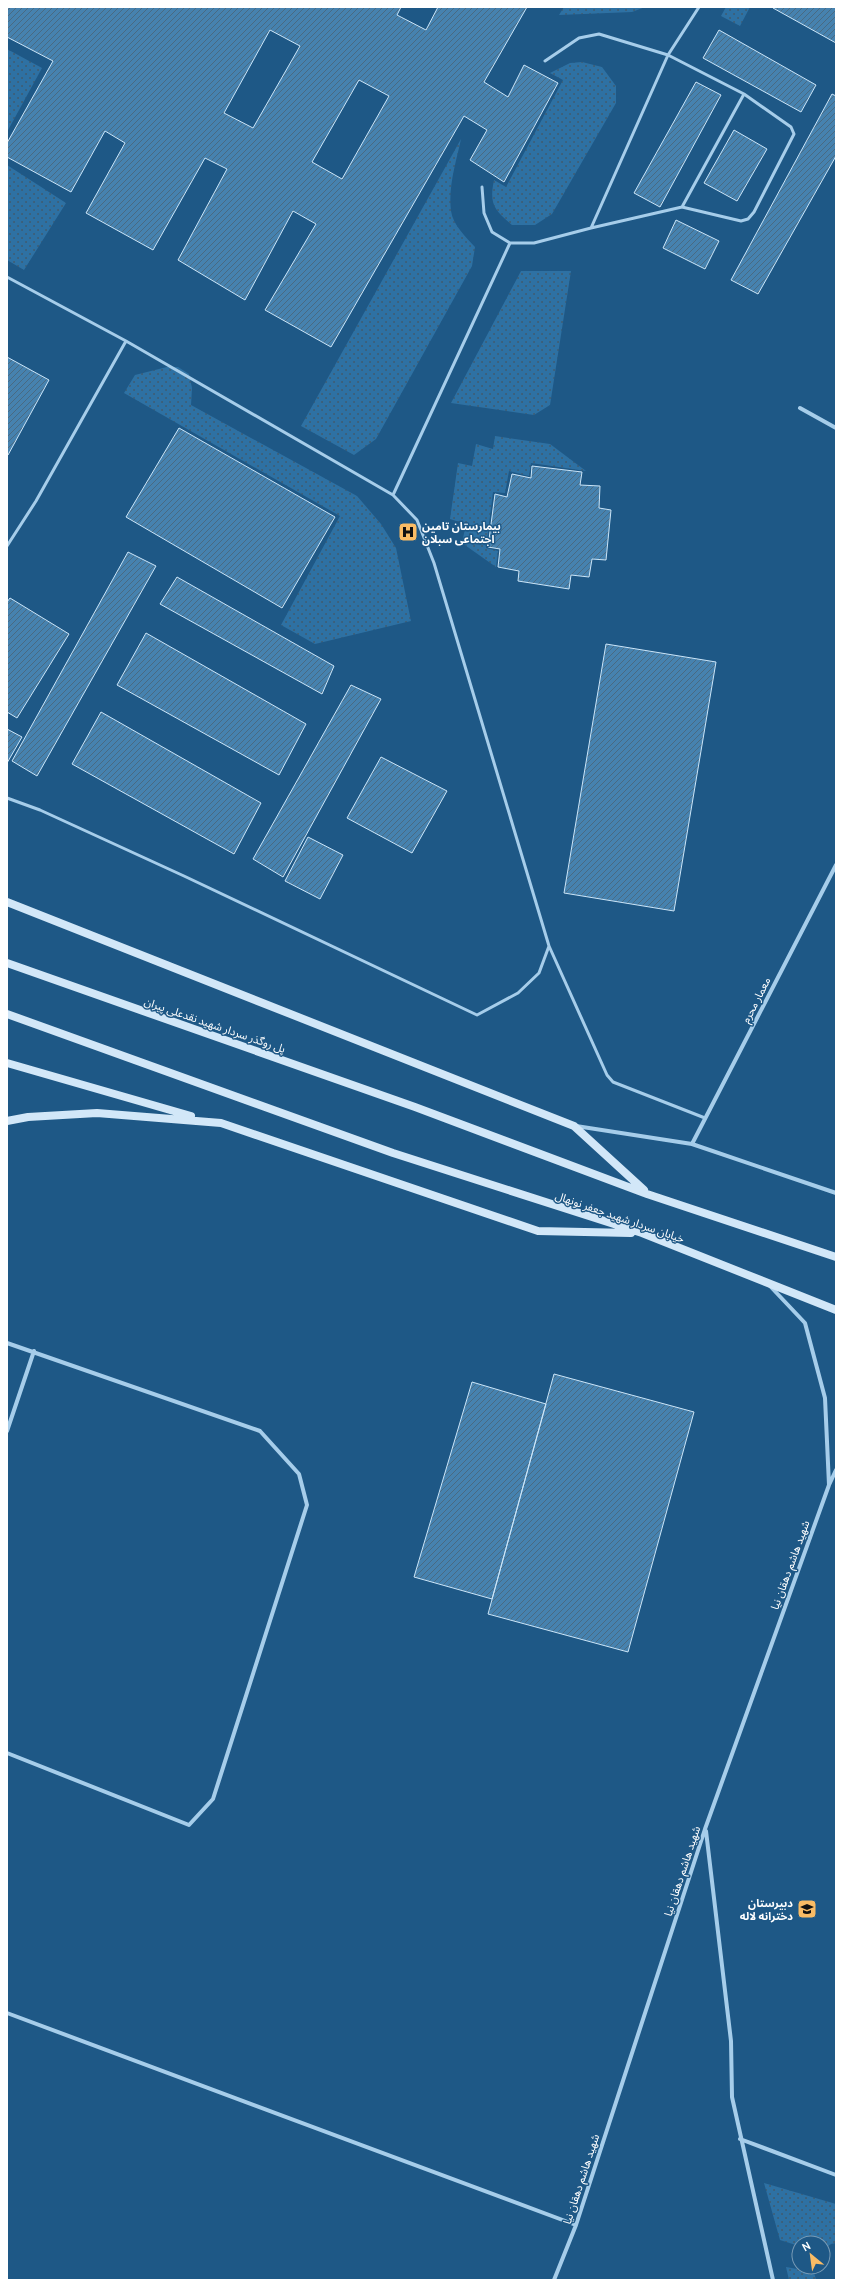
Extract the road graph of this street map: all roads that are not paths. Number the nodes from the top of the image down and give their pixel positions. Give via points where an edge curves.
1 (699, 7) edge
2 (668, 54) junction
3 (545, 61) dead end
4 (744, 94) junction
5 (482, 188) dead end
6 (682, 207) junction
7 (591, 228) junction
8 (510, 243) junction
9 (7, 277) edge
10 (126, 342) junction
11 (800, 408) dead end
12 (836, 428) edge
13 (394, 495) junction
14 (7, 546) edge
15 (7, 798) edge
16 (836, 865) edge
17 (7, 902) edge
18 (549, 946) junction
19 (7, 963) edge
20 (7, 1014) edge
21 (7, 1063) edge
22 (705, 1118) junction
23 (7, 1121) edge
24 (208, 1121) junction
25 (574, 1126) junction
26 (692, 1144) junction
27 (836, 1193) edge
28 (647, 1194) junction
29 (642, 1234) junction
30 (836, 1257) edge
31 (767, 1283) junction
32 (836, 1310) edge
33 (7, 1343) edge
34 (34, 1351) junction
35 (7, 1431) edge
36 (836, 1470) edge
37 (829, 1485) junction
38 (7, 1753) edge
39 (705, 1829) junction
40 (7, 2013) edge
41 (740, 2139) junction
42 (836, 2175) edge
43 (576, 2225) junction
44 (554, 2280) edge
45 (773, 2280) edge

1 - 2 lane
2 - 3 lane via 599,34 579,38
2 - 4 lane
2 - 7 lane
4 - 6 lane
4 - 6 lane via 791,127 794,134 754,212 748,219 741,221
5 - 8 lane via 484,213 492,232
6 - 7 lane
7 - 8 lane via 534,243
8 - 13 lane
9 - 10 lane
10 - 13 lane
10 - 14 lane via 36,501
11 - 12 street
13 - 18 lane via 417,520 434,563
15 - 18 lane via 40,810 184,876 477,1015 518,993 539,974
16 - 22 street, معمار محرم
17 - 25 main road
18 - 22 lane via 607,1075 613,1082
19 - 28 main road, پل روگذر سردار شهید نقدعلی پیران via 415,1107
20 - 29 main road, خیابان سردار شهید جعفر نونهال via 393,1153
21 - 24 main road
22 - 26 street, معمار محرم
23 - 24 main road via 97,1112
24 - 29 main road via 221,1122 538,1231
25 - 26 street
25 - 28 main road
26 - 27 street
28 - 30 main road
29 - 31 main road, خیابان سردار شهید جعفر نونهال
31 - 32 main road, خیابان سردار شهید جعفر نونهال
31 - 37 street via 804,1323 825,1398
33 - 34 street
34 - 35 street
34 - 38 street via 260,1431 299,1474 307,1505 213,1799 189,1825
36 - 37 street, شهید هاشم دهقان نیا
37 - 39 street, شهید هاشم دهقان نیا
39 - 41 street via 731,2041 732,2097
39 - 43 street, شهید هاشم دهقان نیا
40 - 43 street
41 - 42 street
41 - 45 street
43 - 44 street, شهید هاشم دهقان نیا

